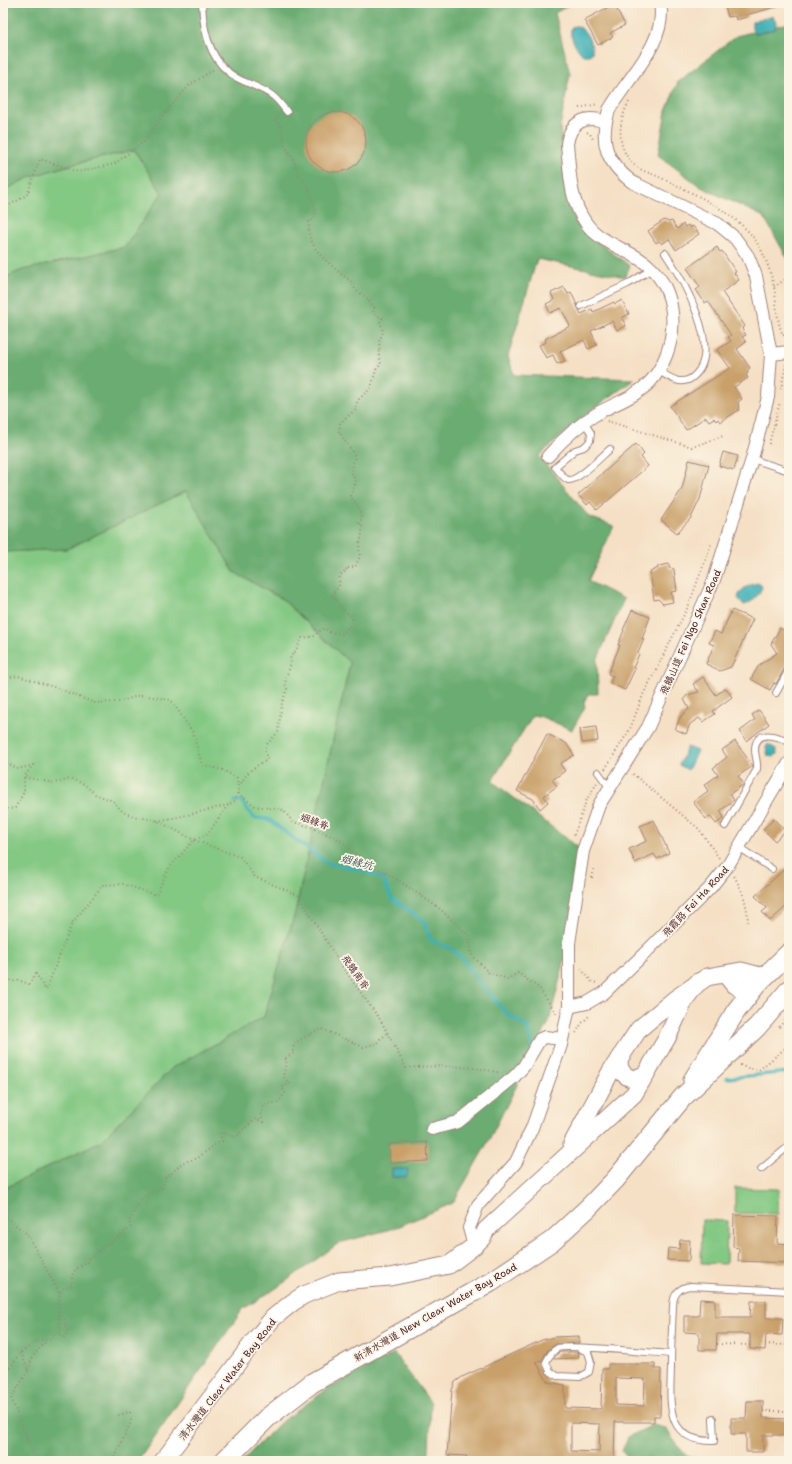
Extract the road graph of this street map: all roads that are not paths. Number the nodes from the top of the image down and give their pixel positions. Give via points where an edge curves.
1 (202, 3) edge
2 (662, 5) edge
3 (287, 112) dead end
4 (605, 122) junction
5 (665, 253) dead end
6 (652, 268) junction
7 (581, 306) dead end
8 (789, 352) edge
9 (771, 354) junction
10 (659, 371) junction
11 (585, 424) junction
12 (610, 449) dead end
13 (548, 456) dead end
14 (752, 459) junction
15 (789, 470) edge
16 (789, 670) edge
17 (776, 693) dead end
18 (789, 742) edge
19 (789, 763) edge
20 (599, 774) road end
21 (609, 787) junction
22 (725, 826) dead end
23 (745, 851) junction
24 (772, 869) dead end
25 (789, 953) edge
26 (726, 975) junction
27 (764, 977) junction
28 (789, 980) edge
29 (698, 982) junction
30 (789, 990) edge
31 (751, 993) junction
32 (569, 1007) junction
33 (567, 1039) junction
34 (620, 1057) junction
35 (646, 1074) junction
36 (683, 1097) junction
37 (432, 1129) dead end
38 (789, 1146) edge
39 (565, 1156) junction
40 (760, 1169) dead end
41 (477, 1237) junction
42 (789, 1291) edge
43 (579, 1348) junction
44 (671, 1354) junction
45 (713, 1419) dead end
46 (163, 1461) edge
47 (224, 1461) edge

1 - 3 lane via 203,25 211,50 221,65 235,77 273,96
2 - 4 street, 飛鵝山道 Fei Ngo Shan Road via 660,27 653,45 615,99
4 - 6 street via 588,119 579,122 568,136 574,198 586,224 596,234
4 - 9 street, 飛鵝山道 Fei Ngo Shan Road via 606,150 621,174 632,182 718,224 740,244 756,276
5 - 10 lane via 679,274 703,330 705,342 698,373 691,379 675,381
6 - 7 lane via 628,284
6 - 10 street via 663,284 673,318 672,337
8 - 9 street
9 - 14 street, 飛鵝山道 Fei Ngo Shan Road via 768,397
10 - 11 street via 638,392
11 - 12 lane via 592,437 588,445 575,450 555,467 564,478 576,479
11 - 13 street via 571,432
14 - 15 lane
14 - 21 street, 飛鵝山道 Fei Ngo Shan Road via 714,580 648,727
16 - 17 lane
18 - 22 lane via 772,734 760,738 755,750 757,769
19 - 23 street, 飛霞路 Fei Ha Road
20 - 21 lane
21 - 32 street, 飛鵝山道 Fei Ngo Shan Road via 599,805 583,851 569,943
23 - 24 lane
23 - 32 street, 飛霞路 Fei Ha Road via 609,988 587,1004
25 - 27 main road
26 - 27 main road, 清水灣道 Clear Water Bay Road via 741,971
26 - 29 main road, 清水灣道 Clear Water Bay Road via 711,976
26 - 31 main road via 734,985
27 - 31 main road, 新清水灣道 New Clear Water Bay Road
28 - 31 main road via 770,989
29 - 34 main road, 清水灣道 Clear Water Bay Road via 639,1029
29 - 35 main road, 清水灣道 Clear Water Bay Road via 685,1000 668,1038
30 - 36 main road, 新清水灣道 New Clear Water Bay Road via 756,1027
31 - 36 main road, 新清水灣道 New Clear Water Bay Road via 732,1017
32 - 33 street, 飛鵝山道 Fei Ngo Shan Road via 565,1024
33 - 37 street via 540,1039 524,1066 514,1077 458,1122
33 - 41 street, 飛鵝山道 Fei Ngo Shan Road via 514,1166 478,1205 469,1228
34 - 35 main road via 620,1068 626,1076 635,1079
34 - 39 main road, 清水灣道 Clear Water Bay Road
35 - 39 main road, 清水灣道 Clear Water Bay Road via 634,1094
36 - 47 main road, 新清水灣道 New Clear Water Bay Road via 615,1180 542,1249 312,1383 267,1418
38 - 40 lane
39 - 41 main road, 清水灣道 Clear Water Bay Road
41 - 46 main road, 清水灣道 Clear Water Bay Road via 449,1265 390,1277 339,1281 304,1295 288,1305 255,1340
42 - 44 lane via 696,1286 681,1288 673,1301
43 - 43 lane via 588,1352 591,1362 588,1372 580,1377 557,1376 550,1371 546,1362 551,1353 559,1347
43 - 44 lane
44 - 45 lane via 670,1410 677,1427 692,1438 714,1441

